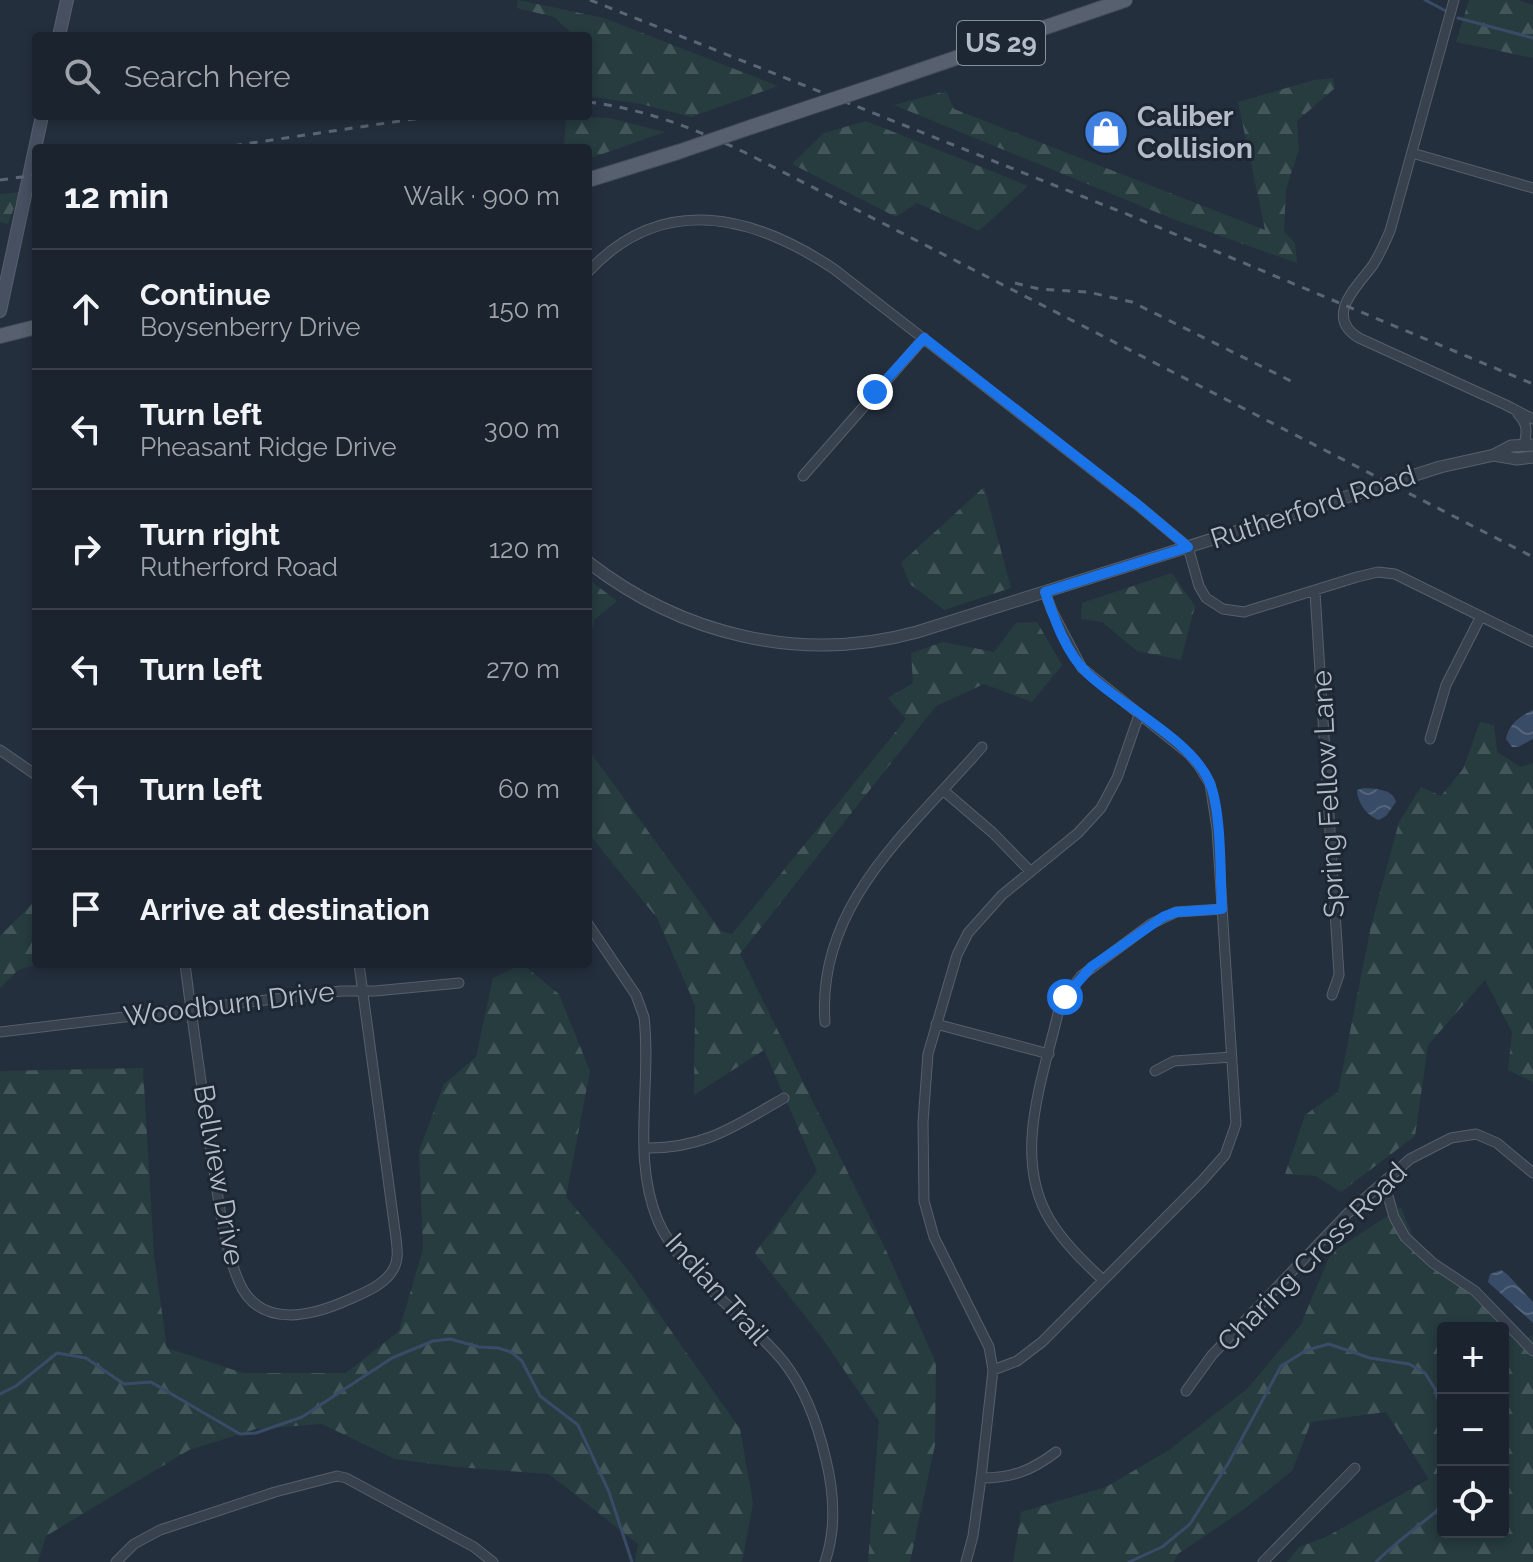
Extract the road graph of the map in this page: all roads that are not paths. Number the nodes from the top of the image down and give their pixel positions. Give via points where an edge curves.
1 (67, 0) edge
2 (1125, 0) edge
3 (1454, 0) edge
4 (60, 32) edge
5 (41, 120) edge
6 (36, 144) edge
7 (1412, 153) junction
8 (32, 162) edge
9 (592, 179) edge
10 (1533, 188) edge
11 (592, 268) edge
12 (0, 311) edge
13 (32, 328) edge
14 (0, 336) edge
15 (924, 338) junction
16 (1506, 405) junction
17 (1533, 410) edge
18 (1533, 419) edge
19 (1528, 445) edge
20 (1494, 455) junction
21 (1533, 457) edge
22 (803, 476) dead end
23 (1188, 547) junction
24 (592, 565) edge
25 (1045, 592) junction
26 (1315, 592) junction
27 (1481, 616) junction
28 (1533, 642) edge
29 (1139, 715) junction
30 (1430, 739) dead end
31 (982, 747) dead end
32 (0, 750) edge
33 (32, 772) edge
34 (944, 791) junction
35 (1030, 871) junction
36 (1222, 909) junction
37 (592, 930) edge
38 (186, 968) edge
39 (359, 968) edge
40 (459, 983) dead end
41 (362, 991) junction
42 (1332, 995) dead end
43 (191, 1009) junction
44 (825, 1022) dead end
45 (936, 1024) junction
46 (0, 1032) edge
47 (1049, 1054) junction
48 (1232, 1057) junction
49 (1155, 1071) dead end
50 (784, 1098) dead end
51 (645, 1148) junction
52 (1533, 1173) edge
53 (1384, 1182) junction
54 (1103, 1280) junction
55 (1533, 1351) edge
56 (993, 1370) junction
57 (1186, 1391) dead end
58 (1056, 1452) dead end
59 (1355, 1468) dead end
60 (981, 1478) junction
61 (116, 1562) edge
62 (493, 1562) edge
63 (825, 1562) edge
64 (966, 1562) edge
65 (1263, 1562) edge

1 - 4 main road
2 - 9 main road, US 29, bridge
3 - 7 street
5 - 6 main road
7 - 10 street
7 - 16 street via 1387,238 1346,300 1346,325 1359,338
8 - 12 main road
11 - 15 street via 623,241 655,226 692,219 741,224 812,254
13 - 14 main road
15 - 22 street
15 - 23 street
16 - 17 street
16 - 18 street
16 - 19 street via 1525,423
19 - 20 street, Rutherford Road
20 - 21 street, Rutherford Road
20 - 23 street, Rutherford Road, bridge via 1440,467
23 - 25 street, Rutherford Road
23 - 26 street via 1199,586 1223,609 1244,612
24 - 25 street, Rutherford Road via 641,598 690,621 797,645 900,637
25 - 29 street via 1082,668
26 - 27 street via 1368,574 1395,574
26 - 42 street, Spring Fellow Lane via 1339,975
27 - 28 street
27 - 30 street via 1446,685
29 - 35 street via 1101,808
29 - 36 street via 1189,754 1210,784
31 - 34 street
32 - 33 street
34 - 35 street
34 - 44 street via 851,902 828,973
35 - 45 street via 968,933
36 - 47 street via 1163,917 1091,967 1059,1009
36 - 48 street
37 - 51 street, Indian Trail via 636,995 644,1017
38 - 43 street, Bellview Drive
39 - 41 street, Bellview Drive
40 - 41 street, Woodburn Drive
41 - 43 street, Woodburn Drive
41 - 43 street, Bellview Drive via 396,1261 381,1283 329,1309 303,1315 281,1315 260,1307 238,1278 218,1195
43 - 46 street, Woodburn Drive
45 - 47 street
45 - 56 street via 925,1090 924,1201 934,1237 989,1347
47 - 54 street via 1033,1130 1034,1181 1053,1225
48 - 49 street via 1174,1061
48 - 54 street via 1236,1124 1225,1155
50 - 51 street via 703,1142
51 - 63 street, Indian Trail via 651,1196 664,1233 782,1360 813,1416 832,1496
52 - 53 street, Charing Cross Road via 1490,1138 1470,1134 1423,1151
53 - 55 street via 1405,1237 1475,1291
53 - 57 street, Charing Cross Road via 1212,1355
54 - 56 street via 1030,1353
56 - 60 street
58 - 60 street via 1017,1476
59 - 65 street
60 - 64 street
61 - 62 street via 160,1530 337,1476

